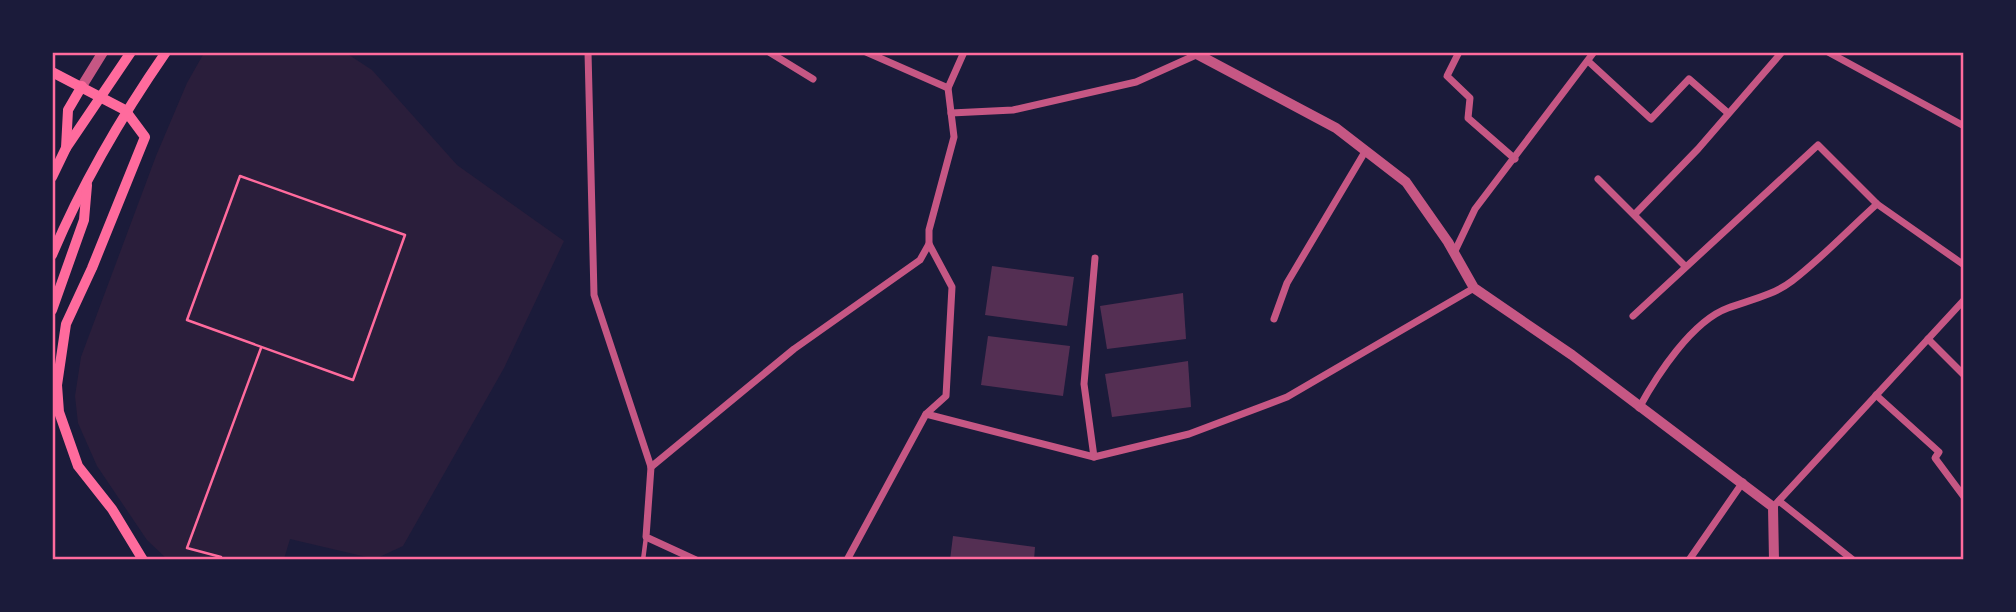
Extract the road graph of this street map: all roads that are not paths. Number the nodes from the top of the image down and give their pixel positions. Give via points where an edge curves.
1 (103, 52) edge
2 (131, 52) edge
3 (166, 52) edge
4 (588, 52) edge
5 (769, 52) edge
6 (866, 52) edge
7 (964, 52) edge
8 (1459, 52) edge
9 (1594, 52) edge
10 (1782, 52) edge
11 (1828, 52) edge
12 (1195, 54) edge
13 (1588, 61) junction
14 (52, 72) edge
15 (814, 79) dead end
16 (82, 86) junction
17 (948, 88) junction
18 (102, 98) junction
19 (125, 110) junction
20 (951, 113) junction
21 (1728, 113) junction
22 (1964, 126) edge
23 (66, 148) junction
24 (1366, 150) junction
25 (1515, 159) junction
26 (87, 176) junction
27 (52, 177) edge
28 (1598, 179) dead end
29 (1877, 204) junction
30 (1636, 214) junction
31 (929, 244) junction
32 (1454, 253) junction
33 (52, 255) edge
34 (1095, 258) dead end
35 (1684, 265) junction
36 (1964, 265) edge
37 (1474, 288) junction
38 (1964, 300) edge
39 (52, 310) edge
40 (1633, 316) dead end
41 (1274, 319) dead end
42 (1928, 339) junction
43 (1964, 375) edge
44 (1876, 395) junction
45 (1639, 408) junction
46 (926, 414) junction
47 (1094, 457) junction
48 (651, 467) junction
49 (1743, 482) junction
50 (1964, 497) edge
51 (1776, 504) junction
52 (646, 537) junction
53 (143, 559) edge
54 (643, 559) edge
55 (696, 559) edge
56 (847, 559) edge
57 (1689, 559) edge
58 (1774, 559) edge
59 (1853, 559) edge

1 - 16 street
2 - 18 main road
3 - 19 main road
4 - 48 street via 594,295
5 - 15 street
6 - 17 street
7 - 17 street
8 - 25 street via 1447,76 1470,98 1468,118
9 - 13 street
10 - 21 street
11 - 22 street
12 - 20 street via 1136,82 1013,110
12 - 24 street via 1336,128
13 - 21 street via 1651,120 1689,79
13 - 25 street
14 - 16 main road
16 - 18 main road
16 - 23 main road via 68,110
17 - 20 street
18 - 19 main road
18 - 23 main road
19 - 26 main road
19 - 53 main road via 145,137 66,324 57,385 59,412 78,466
20 - 31 street via 954,137 936,198
21 - 30 street
23 - 27 main road
24 - 32 street via 1406,182
24 - 41 street via 1287,284
25 - 32 street via 1475,209
26 - 33 main road
26 - 39 main road via 84,220
28 - 30 street
29 - 35 street via 1818,145
29 - 36 street
29 - 45 street via 1793,280 1777,291 1727,308 1700,326 1656,378
30 - 35 street
31 - 46 street via 952,287 946,396
31 - 48 street via 920,260 794,349
32 - 37 street
34 - 47 street via 1084,384
35 - 40 street
37 - 45 street
37 - 47 street via 1287,397 1189,434
38 - 42 street
42 - 43 street
42 - 44 street
44 - 50 street via 1939,452 1935,458
44 - 51 street
45 - 49 street
46 - 47 street
46 - 56 street
48 - 52 street
49 - 51 street
49 - 57 street
51 - 58 street
51 - 59 street
52 - 54 lane
52 - 55 street

